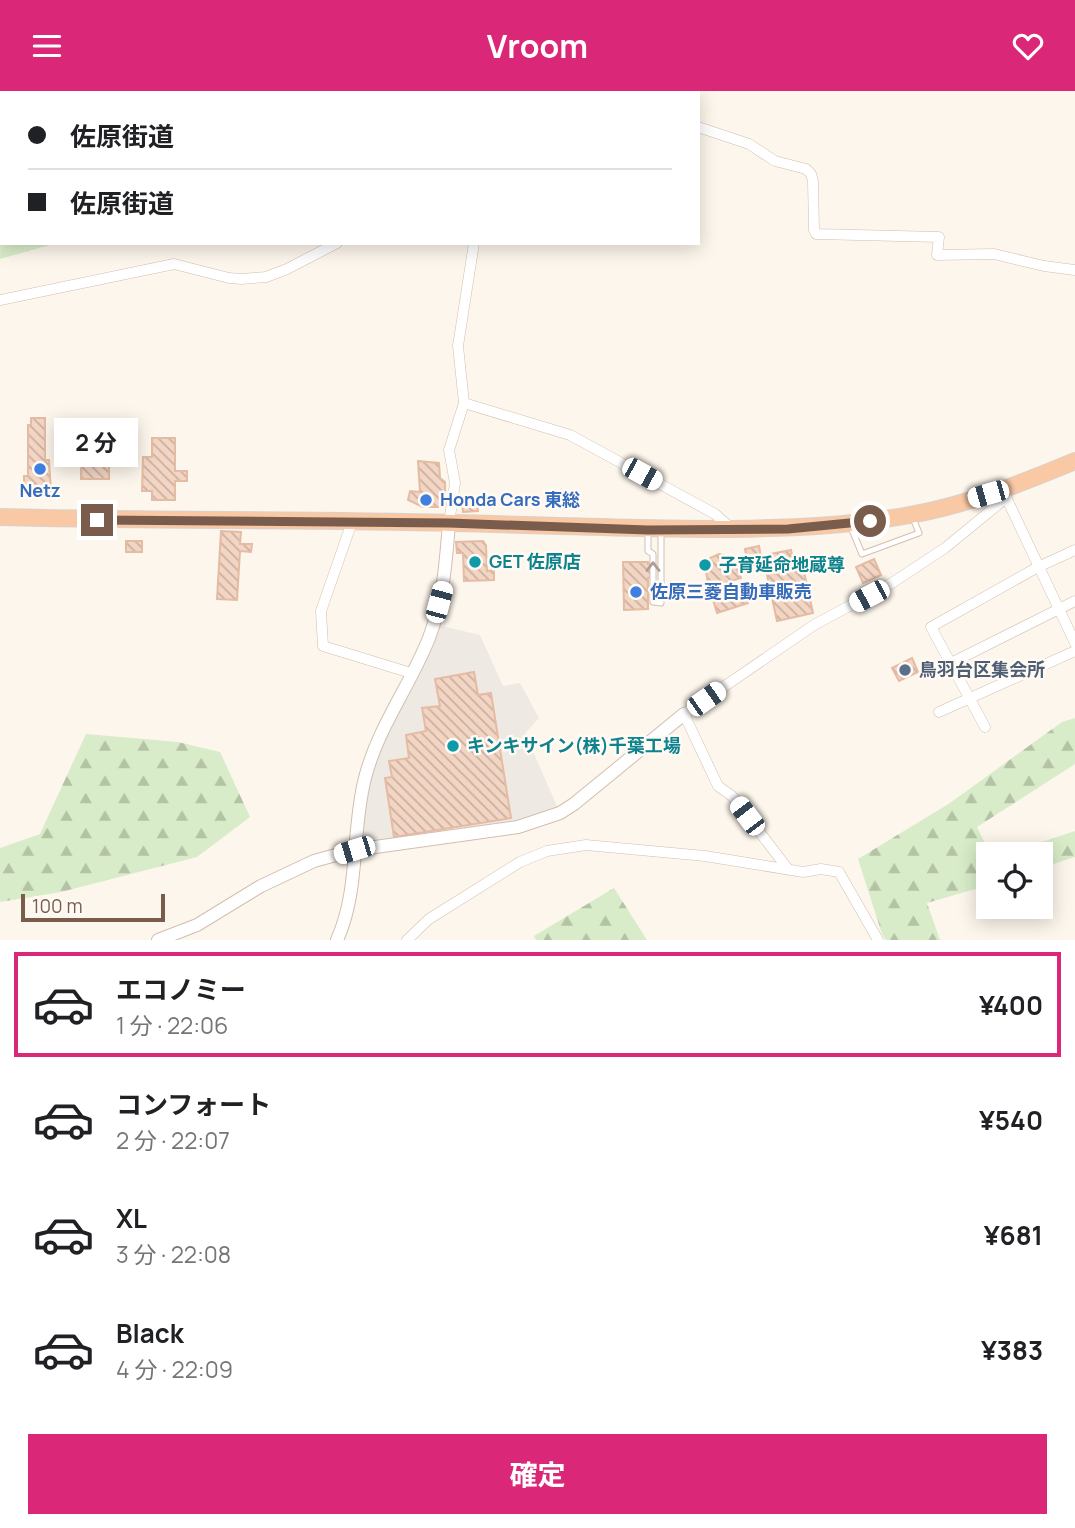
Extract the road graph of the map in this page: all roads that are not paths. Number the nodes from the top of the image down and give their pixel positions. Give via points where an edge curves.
1 (700, 128) edge
2 (333, 245) edge
3 (474, 245) edge
4 (1075, 270) edge
5 (0, 300) edge
6 (464, 403) junction
7 (1075, 461) edge
8 (1004, 494) junction
9 (911, 515) junction
10 (0, 517) edge
11 (352, 522) junction
12 (449, 523) junction
13 (850, 525) junction
14 (732, 529) junction
15 (654, 530) junction
16 (1075, 550) edge
17 (1038, 567) junction
18 (1075, 601) edge
19 (1058, 609) junction
20 (1075, 643) edge
21 (1075, 651) edge
22 (949, 664) junction
23 (411, 673) junction
24 (968, 699) junction
25 (939, 712) dead end
26 (684, 714) junction
27 (985, 727) dead end
28 (354, 850) junction
29 (788, 869) junction
30 (158, 940) edge
31 (337, 940) edge
32 (407, 940) edge
33 (878, 940) edge

1 - 4 street via 749,144 775,161 806,169 813,181 817,234 939,237 937,255 994,254
2 - 5 street via 266,277 229,278 174,264
3 - 6 street via 458,346
6 - 12 street via 449,450 456,483
6 - 14 street via 570,435 715,514
7 - 8 highway
8 - 9 highway
8 - 17 street
8 - 26 street via 945,548 814,625
9 - 13 highway
9 - 13 lane via 919,533 862,554
10 - 11 highway
11 - 12 highway
11 - 23 street via 321,611 323,646
12 - 15 highway
12 - 23 street via 445,580 429,637
13 - 14 highway
14 - 15 highway
15 -> 15 lane via 661,603 653,602 653,554 648,551
16 - 17 street
17 - 19 street
17 - 22 street via 931,627
18 - 19 street
19 - 20 street
19 - 22 street
21 - 24 street
22 - 24 street
23 - 28 street via 366,774
24 - 25 street
24 - 27 street
26 - 28 street via 560,813 518,827
26 - 29 street via 718,786 733,796
28 - 30 street via 297,868 197,925
28 - 31 street via 348,911
29 - 32 street via 586,845 547,851 462,897
29 - 33 street via 839,872

